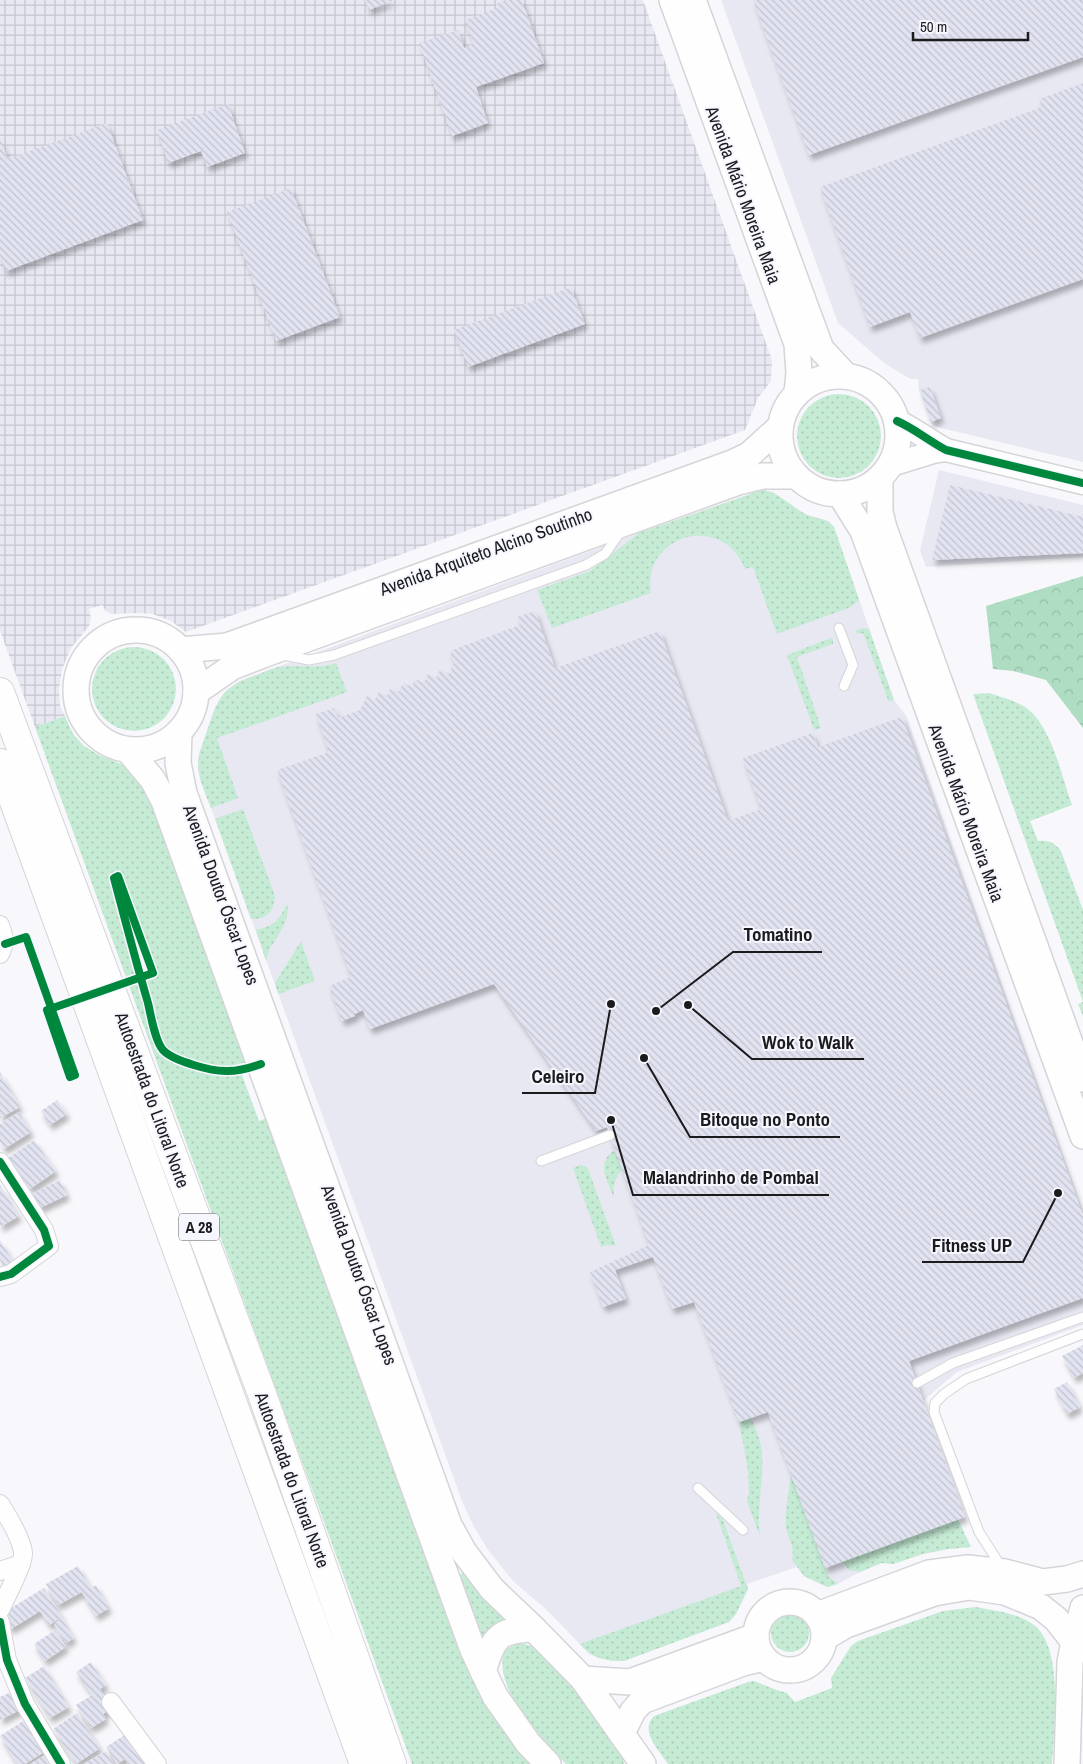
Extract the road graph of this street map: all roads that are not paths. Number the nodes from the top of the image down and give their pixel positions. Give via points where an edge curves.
1 (672, 0) edge
2 (693, 0) edge
3 (846, 376) junction
4 (797, 394) junction
5 (897, 421) junction
6 (780, 427) junction
7 (946, 450) junction
8 (885, 472) junction
9 (796, 476) junction
10 (1083, 483) edge
11 (840, 494) junction
12 (839, 628) dead end
13 (181, 650) junction
14 (844, 686) dead end
15 (0, 692) edge
16 (196, 692) junction
17 (179, 732) junction
18 (128, 750) junction
19 (0, 763) edge
20 (0, 925) edge
21 (2, 949) edge
22 (1083, 1079) edge
23 (610, 1136) dead end
24 (1083, 1136) edge
25 (541, 1161) dead end
26 (0, 1162) edge
27 (0, 1277) edge
28 (1083, 1317) edge
29 (1083, 1334) edge
30 (917, 1383) dead end
31 (698, 1488) dead end
32 (0, 1504) edge
33 (743, 1530) dead end
34 (20, 1564) junction
35 (0, 1571) edge
36 (1005, 1572) junction
37 (1083, 1574) edge
38 (1083, 1608) edge
39 (0, 1610) edge
40 (817, 1615) junction
41 (0, 1622) edge
42 (534, 1629) junction
43 (824, 1638) junction
44 (1074, 1642) junction
45 (760, 1647) junction
46 (483, 1672) junction
47 (583, 1679) junction
48 (1076, 1699) edge
49 (111, 1702) dead end
50 (622, 1733) junction
51 (641, 1762) edge
52 (61, 1764) edge
53 (157, 1764) edge
54 (364, 1764) edge
55 (392, 1764) edge
56 (548, 1764) edge
57 (1067, 1764) edge

1 - 4 main road, Avenida Mário Moreira Maia via 797,344
2 - 3 main road, Avenida Mário Moreira Maia via 821,349
3 - 4 main road via 819,379
3 - 5 main road via 863,380 878,390 890,403
4 - 6 main road via 789,403
5 - 7 street
5 - 8 main road via 897,451
6 - 9 main road via 786,462
6 - 13 main road, Avenida Arquiteto Alcino Soutinho via 749,455 732,463 227,646
7 - 8 street via 933,452
7 - 10 street
8 - 11 main road via 861,490
8 - 22 main road, Avenida Mário Moreira Maia via 880,512 884,528
9 - 11 main road via 809,486
9 - 16 main road, Avenida Arquiteto Alcino Soutinho via 763,476 738,482 268,653 232,667
11 - 24 main road, Avenida Mário Moreira Maia via 863,531
12 - 14 lane via 853,665
13 - 16 main road via 195,677
13 - 18 main road via 158,635 132,630 99,642 87,655 79,671 76,688 84,722 96,736
15 - 55 highway, Autoestrada do Litoral Norte / A 28 via 262,1394
16 - 17 main road via 191,714
17 - 18 main road via 164,744 147,750
17 - 42 main road, Avenida Doutor Óscar Lopes via 178,763 184,793 449,1525 464,1552 492,1589
18 - 46 main road, Avenida Doutor Óscar Lopes via 153,780 164,800
19 - 54 highway, Autoestrada do Litoral Norte / A 28
20 - 21 street via 5,938
23 - 25 lane
26 - 27 street via 44,1230 49,1246 11,1274
28 - 30 lane via 953,1363
29 - 36 lane via 966,1379 935,1403 934,1412 979,1532
31 - 33 lane
32 - 34 street via 14,1526 24,1553
34 - 35 street
34 - 39 street
36 - 37 main road via 1043,1582 1067,1580
36 - 40 main road via 968,1568 929,1573
38 - 44 main road
40 - 43 main road
40 - 45 main road via 795,1603 779,1604 765,1614 757,1628
41 - 52 street via 7,1660 25,1704
42 - 46 main road via 503,1633 496,1641
42 - 47 main road, Avenida Doutor Óscar Lopes
43 - 44 main road via 846,1625 934,1593 970,1588 1005,1592 1041,1607 1056,1619
43 - 45 main road via 822,1650 815,1659 795,1670 773,1666
44 - 48 main road via 1070,1662
45 - 47 main road via 630,1682
45 - 50 main road via 743,1663 642,1701
46 - 56 main road, Avenida Doutor Óscar Lopes via 522,1735
47 - 50 main road, Avenida Doutor Óscar Lopes
48 - 57 main road
49 - 53 street
50 - 51 main road, Avenida Doutor Óscar Lopes

